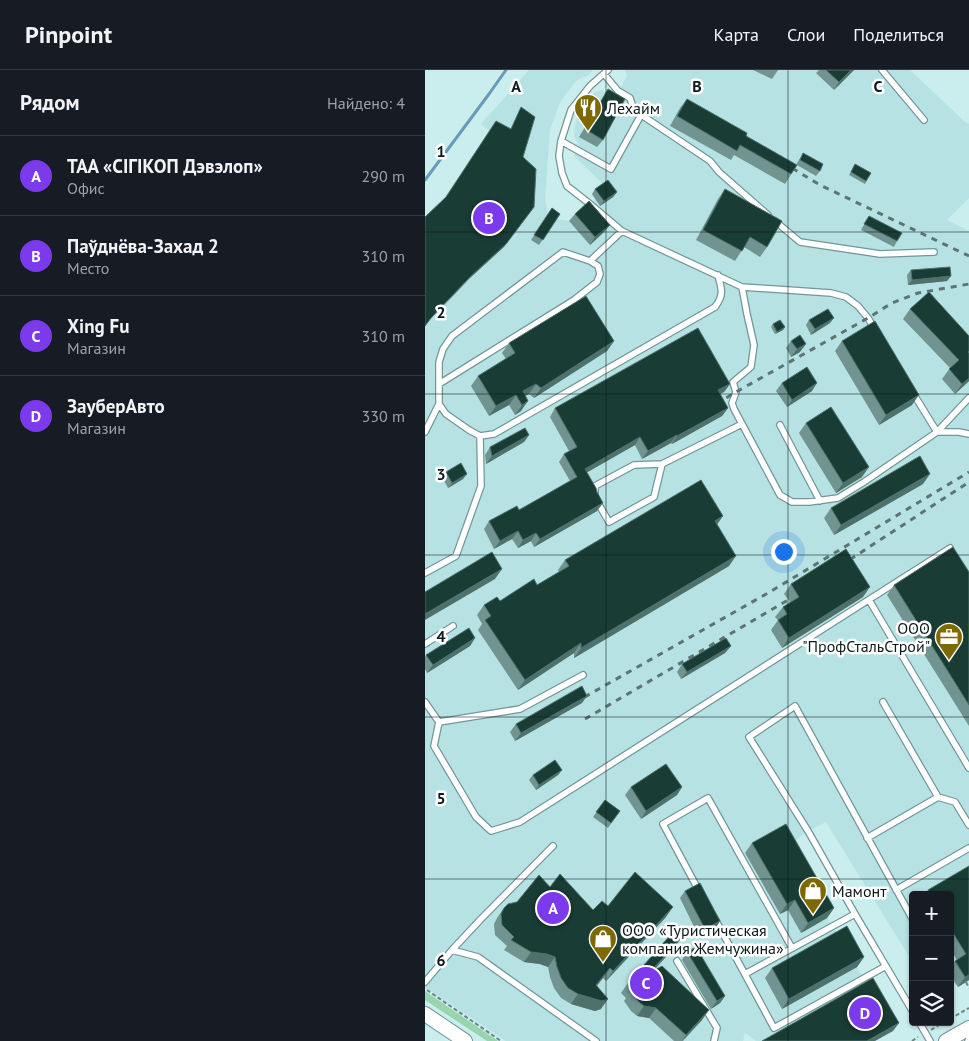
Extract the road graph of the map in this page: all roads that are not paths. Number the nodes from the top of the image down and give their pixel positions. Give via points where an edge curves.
1 (882, 70) edge
2 (606, 72) edge
3 (641, 115) junction
4 (924, 120) dead end
5 (561, 141) junction
6 (622, 231) junction
7 (934, 252) dead end
8 (590, 261) junction
9 (718, 275) junction
10 (742, 286) junction
11 (878, 335) edge
12 (439, 384) junction
13 (907, 384) edge
14 (969, 398) edge
15 (439, 404) junction
16 (742, 424) junction
17 (780, 426) dead end
18 (425, 432) edge
19 (937, 432) junction
20 (969, 434) edge
21 (480, 436) junction
22 (662, 464) junction
23 (820, 501) junction
24 (950, 548) edge
25 (425, 573) edge
26 (869, 600) junction
27 (453, 626) dead end
28 (425, 644) edge
29 (583, 675) dead end
30 (425, 702) edge
31 (883, 702) dead end
32 (439, 722) junction
33 (969, 768) edge
34 (938, 797) junction
35 (969, 825) edge
36 (867, 838) junction
37 (553, 846) dead end
38 (969, 848) edge
39 (896, 890) junction
40 (704, 899) edge
41 (909, 913) edge
42 (855, 914) junction
43 (713, 916) edge
44 (792, 948) junction
45 (452, 950) junction
46 (677, 961) dead end
47 (886, 966) junction
48 (745, 974) junction
49 (425, 982) edge
50 (909, 1005) edge
51 (425, 1014) edge
52 (922, 1026) edge
53 (969, 1028) edge
54 (465, 1041) edge
55 (595, 1041) edge
56 (714, 1041) edge
57 (931, 1041) edge
58 (946, 1041) edge

1 - 4 lane
2 - 3 lane via 618,91 631,98 634,110
2 - 5 lane via 571,110
3 - 5 lane via 611,168
3 - 7 lane via 710,161 799,242 880,254
5 - 6 lane via 559,156 567,186
6 - 8 lane
6 - 9 lane
8 - 12 lane via 598,266 597,282 574,300
8 - 12 lane via 563,252 451,336 439,362
9 - 10 lane
9 - 21 lane via 722,290 721,300 715,307 494,434
10 - 11 lane via 846,297 858,306
10 - 16 lane via 755,345 751,367 733,382 736,392 732,403
12 - 15 lane
13 - 19 lane
14 - 19 lane
15 - 18 lane
15 - 21 lane via 446,414
16 - 22 lane
16 - 23 lane via 780,495 792,502
17 - 23 lane
19 - 20 lane
19 - 23 lane via 838,498
21 - 25 lane via 481,486 456,556
22 - 22 lane via 634,464 595,486 595,498 609,522 654,497
24 - 26 lane
26 - 32 lane via 520,822 491,831 476,817 434,746
26 - 33 lane
27 - 28 lane
29 - 32 lane via 520,709
30 - 32 lane
31 - 34 lane
34 - 35 lane via 955,802
34 - 36 lane
36 - 39 lane
36 - 42 lane via 795,706 749,737
37 - 45 lane
38 - 39 lane
39 - 41 lane
40 - 44 lane via 663,824 708,798
42 - 44 lane
42 - 47 lane
43 - 48 lane
44 - 48 lane
45 - 49 lane
45 - 55 lane via 477,956
46 - 56 lane via 717,1028
47 - 48 lane via 774,1028
47 - 50 lane
51 - 54 street
52 - 57 lane
53 - 58 street

